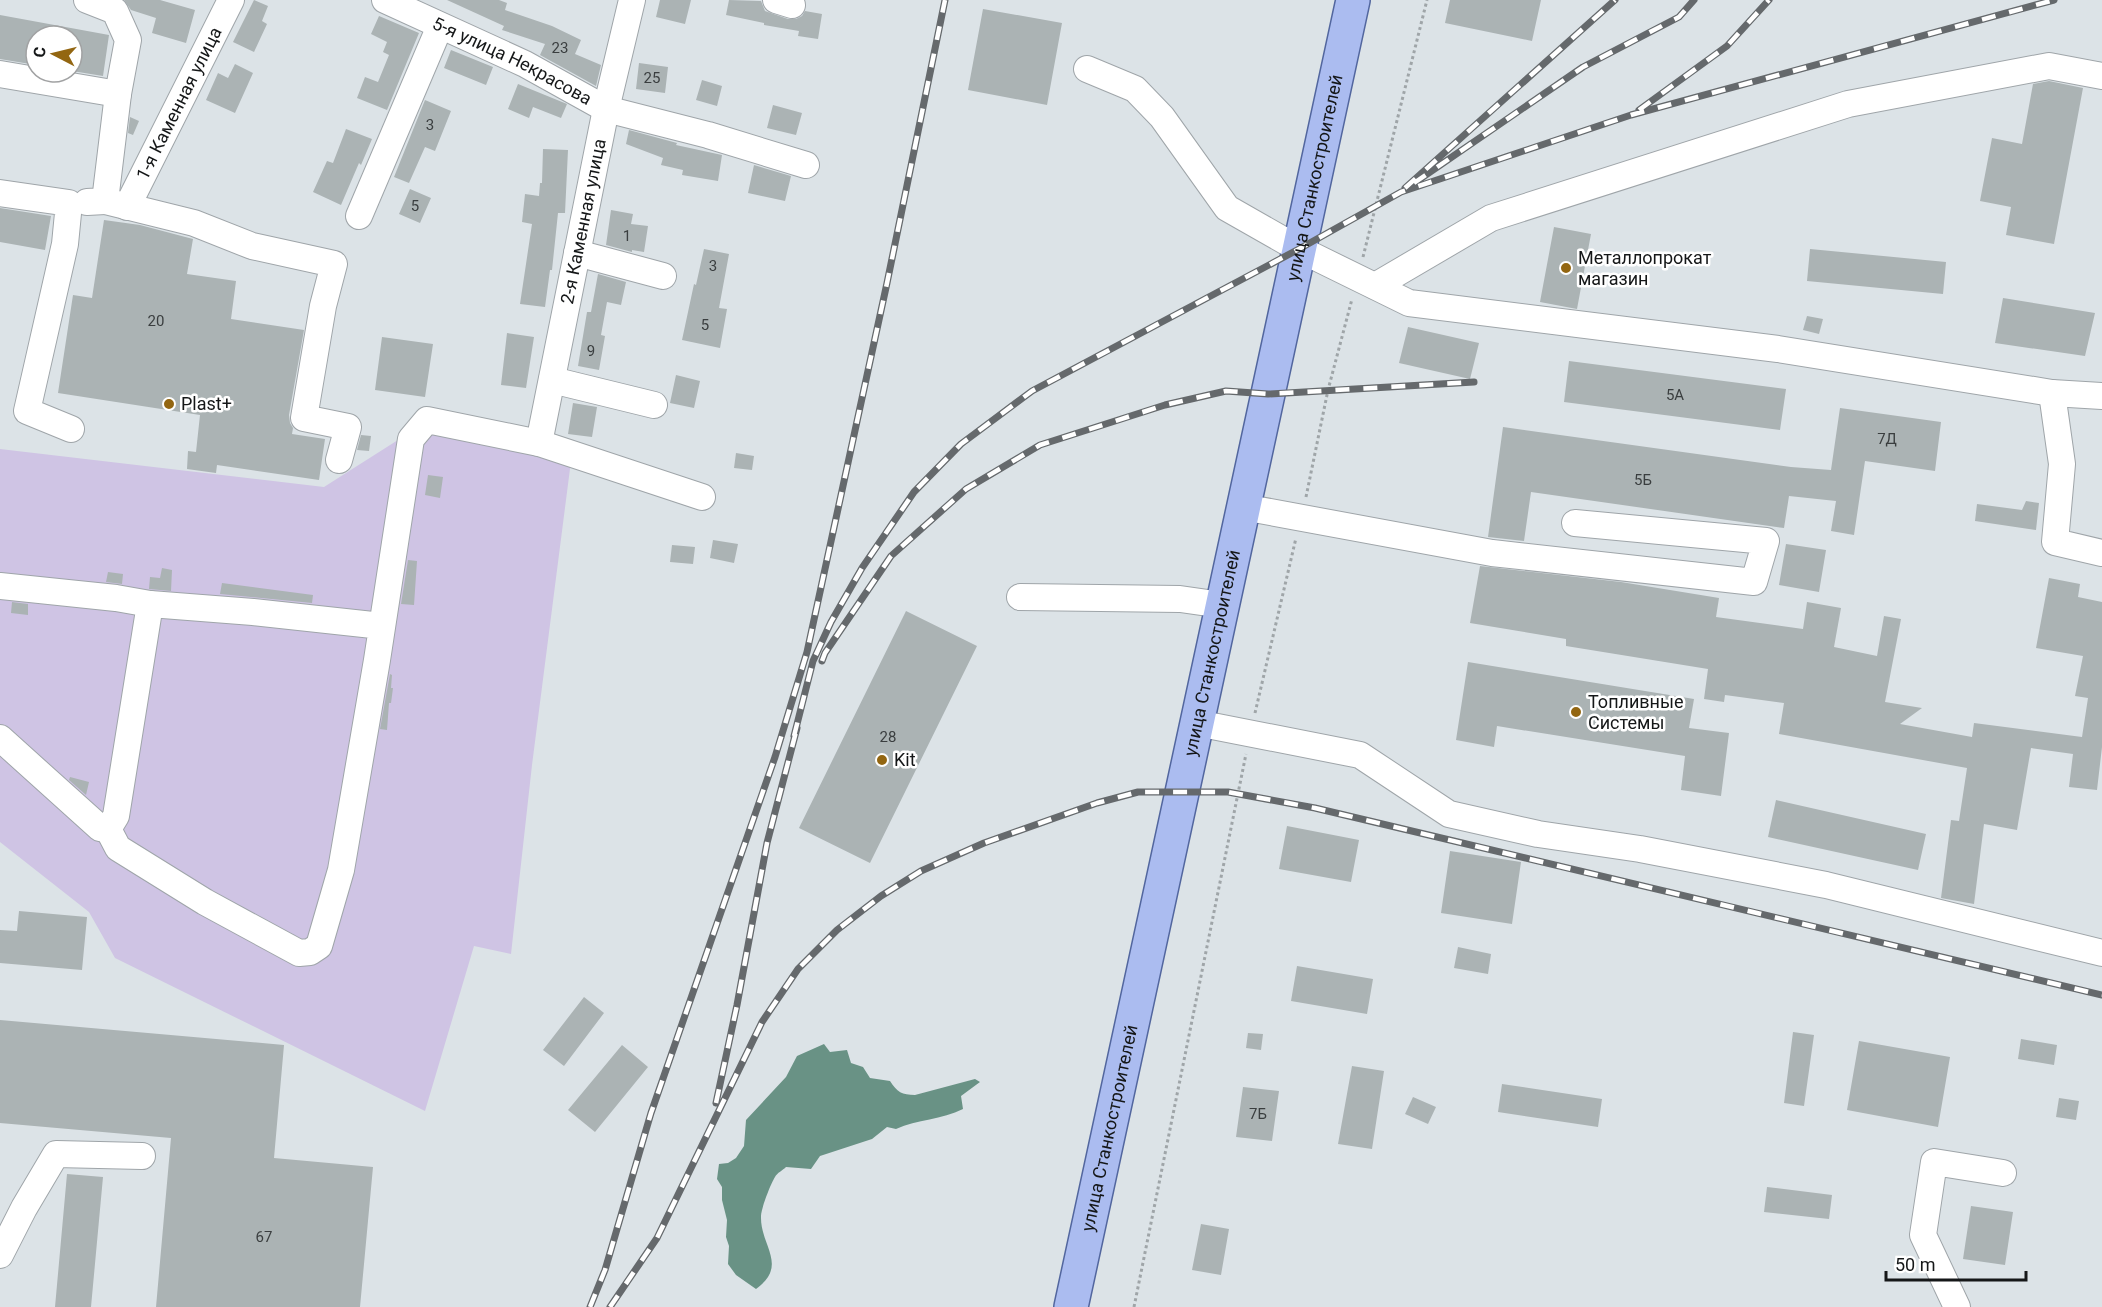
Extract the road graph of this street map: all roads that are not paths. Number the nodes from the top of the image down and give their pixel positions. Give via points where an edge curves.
1 (87, 0) edge
2 (231, 0) edge
3 (385, 0) edge
4 (632, 0) edge
5 (1353, 0) edge
6 (440, 26) junction
7 (1087, 69) dead end
8 (0, 74) edge
9 (2102, 76) edge
10 (118, 94) junction
11 (606, 109) junction
12 (806, 165) dead end
13 (0, 193) edge
14 (69, 203) junction
15 (116, 204) junction
16 (359, 216) dead end
17 (1299, 249) junction
18 (577, 253) junction
19 (663, 276) dead end
20 (1366, 282) junction
21 (552, 380) junction
22 (2052, 393) junction
23 (2102, 396) edge
24 (654, 405) dead end
25 (71, 429) dead end
26 (539, 443) junction
27 (339, 460) dead end
28 (702, 496) dead end
29 (1243, 507) junction
30 (1575, 523) dead end
31 (2102, 553) edge
32 (0, 586) edge
33 (1020, 597) dead end
34 (150, 604) junction
35 (1222, 605) junction
36 (382, 626) junction
37 (1197, 723) junction
38 (0, 738) edge
39 (108, 829) junction
40 (2102, 953) edge
41 (142, 1156) dead end
42 (2002, 1173) dead end
43 (0, 1255) edge
44 (1071, 1307) edge
45 (1957, 1307) edge

1 - 10 street via 115,11 128,40
2 - 15 street, 1-я Каменная улица
3 - 6 street, 5-я улица Некрасова
4 - 11 street, 2-я Каменная улица
5 - 17 main road, улица Станкостроителей
6 - 11 street, 5-я улица Некрасова via 525,64
6 - 16 street
7 - 17 street via 1135,89 1162,117 1227,208
8 - 10 street
9 - 20 street via 2049,66 1848,104 1491,218
10 - 15 street
11 - 12 street, 5-я улица Некрасова
11 - 18 street, 2-я Каменная улица
13 - 14 street
14 - 15 street
14 - 25 street via 65,244 27,411
15 - 27 street via 194,223 252,246 334,264 304,417 348,427
17 - 20 street
17 - 29 main road, улица Станкостроителей
18 - 19 street
18 - 21 street, 2-я Каменная улица
20 - 22 street via 1409,303 1778,350
21 - 24 street
21 - 26 street, 2-я Каменная улица
22 - 23 street
22 - 31 street via 2062,464 2055,542
26 - 28 street
26 - 36 street via 428,420 411,439
29 - 30 street via 1492,553 1754,582 1766,541
29 - 35 main road, улица Станкостроителей
32 - 34 street
33 - 35 street via 1180,599
34 - 36 street
34 - 39 street via 116,816
35 - 37 main road, улица Станкостроителей
36 - 39 street via 341,870 319,946 299,953 205,902 118,848
37 - 40 street via 1360,755 1449,814 1538,834 1640,849 1826,885
37 - 44 main road, улица Станкостроителей
38 - 39 street via 100,828
41 - 43 street via 56,1154
42 - 45 street via 1934,1162 1923,1235

